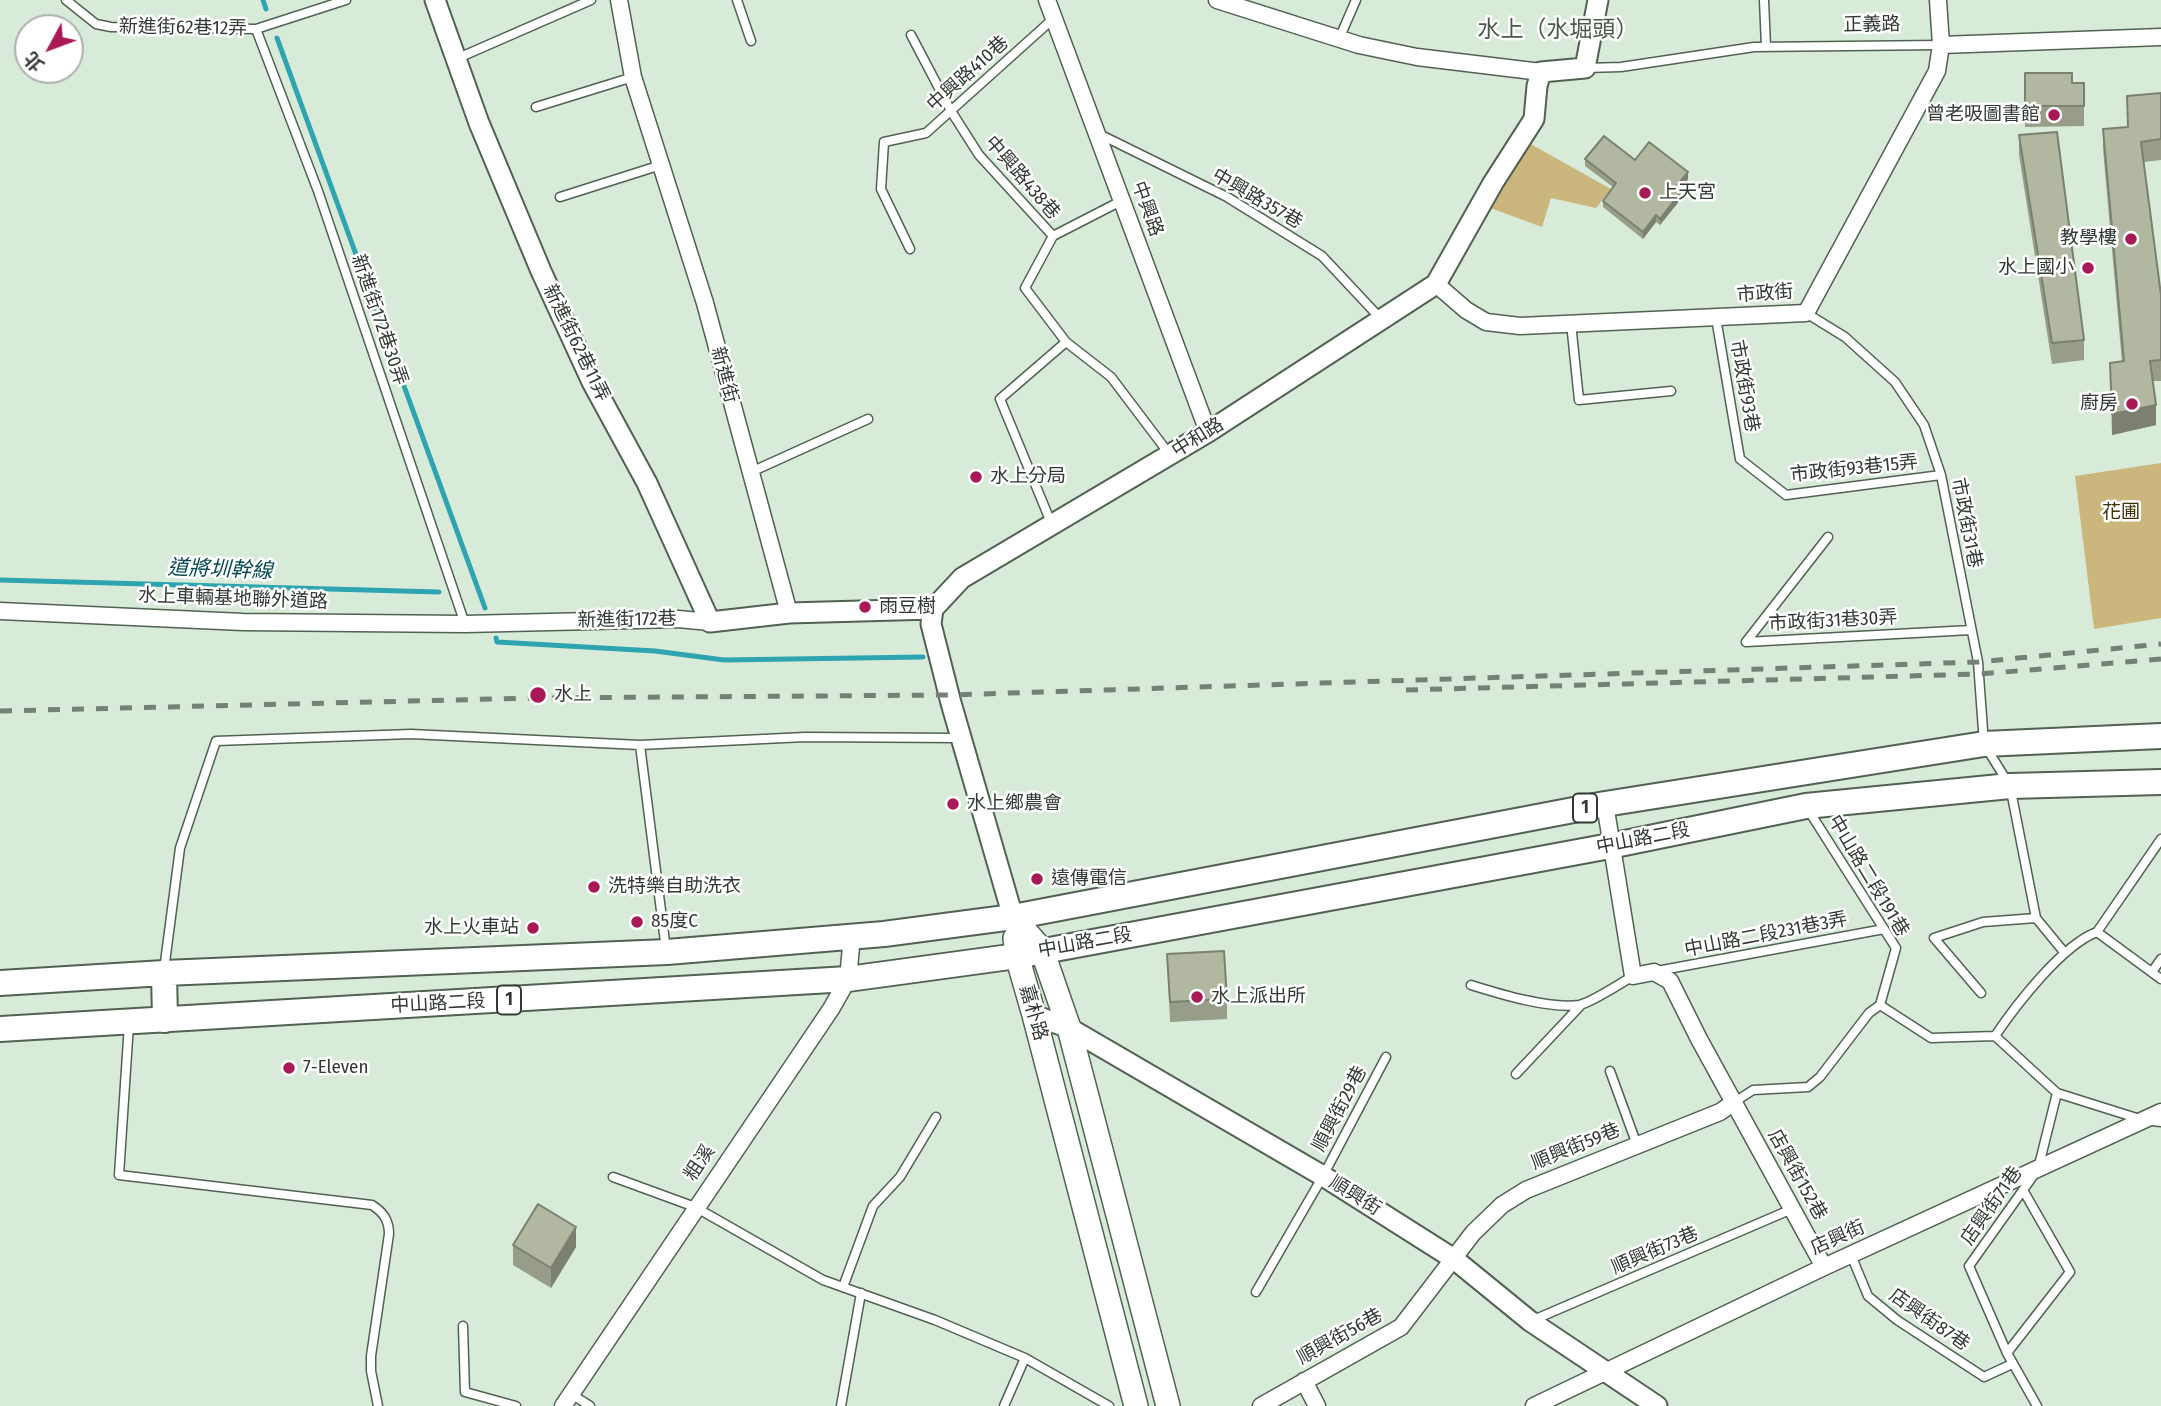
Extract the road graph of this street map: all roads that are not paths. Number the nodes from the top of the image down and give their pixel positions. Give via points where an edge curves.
1 (66, 0) edge
2 (346, 0) edge
3 (435, 0) edge
4 (591, 0) edge
5 (619, 0) edge
6 (737, 0) edge
7 (1047, 0) edge
8 (1217, 0) edge
9 (1356, 0) edge
10 (1598, 0) edge
11 (1764, 0) edge
12 (1938, 0) edge
13 (1054, 18) junction
14 (256, 29) junction
15 (911, 35) dead end
16 (2161, 37) edge
17 (1339, 39) junction
18 (751, 41) dead end
19 (1941, 45) junction
20 (1766, 47) junction
21 (456, 58) junction
22 (1585, 68) junction
23 (1541, 72) junction
24 (633, 77) junction
25 (536, 107) dead end
26 (951, 111) junction
27 (1096, 132) junction
28 (661, 165) junction
29 (560, 197) dead end
30 (1121, 201) junction
31 (1053, 236) junction
32 (910, 249) dead end
33 (1436, 284) junction
34 (1806, 313) junction
35 (1716, 318) junction
36 (1381, 320) junction
37 (1571, 323) junction
38 (1066, 342) junction
39 (1671, 391) dead end
40 (868, 419) dead end
41 (1208, 432) junction
42 (1170, 455) junction
43 (1740, 458) joint
44 (751, 472) junction
45 (1941, 475) junction
46 (1052, 525) junction
47 (1828, 537) dead end
48 (933, 609) junction
49 (0, 611) edge
50 (789, 612) junction
51 (710, 622) junction
52 (465, 624) junction
53 (1971, 630) junction
54 (2161, 736) edge
55 (962, 738) junction
56 (640, 744) junction
57 (1984, 744) junction
58 (2161, 782) edge
59 (2010, 786) junction
60 (1605, 804) junction
61 (1806, 806) junction
62 (2161, 839) edge
63 (1610, 846) junction
64 (1013, 917) junction
65 (2036, 918) junction
66 (1884, 929) junction
67 (2097, 932) junction
68 (852, 936) junction
69 (1042, 950) junction
70 (667, 951) junction
71 (2064, 952) junction
72 (1017, 956) junction
73 (2161, 959) edge
74 (1654, 972) junction
75 (2152, 972) junction
76 (164, 973) junction
77 (1633, 976) junction
78 (848, 979) junction
79 (2161, 979) edge
80 (0, 983) edge
81 (1471, 985) dead end
82 (1980, 993) dead end
83 (1581, 1005) junction
84 (1880, 1005) junction
85 (1034, 1015) junction
86 (165, 1020) junction
87 (129, 1022) junction
88 (1069, 1028) junction
89 (0, 1029) edge
90 (1995, 1036) junction
91 (1386, 1057) dead end
92 (1610, 1071) dead end
93 (1516, 1074) dead end
94 (2057, 1093) junction
95 (1733, 1103) junction
96 (2161, 1112) edge
97 (936, 1117) dead end
98 (2143, 1120) junction
99 (2161, 1122) edge
100 (1637, 1145) junction
101 (2038, 1169) junction
102 (1323, 1176) junction
103 (613, 1177) dead end
104 (2023, 1190) junction
105 (695, 1207) junction
106 (1792, 1209) junction
107 (1851, 1255) junction
108 (1454, 1259) junction
109 (1824, 1267) junction
110 (843, 1287) junction
111 (1256, 1292) dead end
112 (862, 1293) junction
113 (1530, 1321) junction
114 (463, 1326) dead end
115 (2007, 1353) junction
116 (1025, 1358) junction
117 (2012, 1364) junction
118 (1606, 1373) junction
119 (1304, 1381) junction
120 (567, 1400) edge
121 (378, 1406) edge
122 (516, 1406) edge
123 (590, 1406) edge
124 (841, 1406) edge
125 (1004, 1406) edge
126 (1110, 1406) edge
127 (1136, 1406) edge
128 (1168, 1406) edge
129 (1261, 1406) edge
130 (1317, 1406) edge
131 (1534, 1406) edge
132 (1657, 1406) edge
133 (2037, 1406) edge

1 - 14 lane, 新進街62巷12弄 via 96,24 111,27
2 - 14 lane, 新進街62巷12弄
3 - 21 street
4 - 21 lane
5 - 24 street, 新進街
6 - 18 lane
7 - 13 street, 中興路
8 - 17 street
9 - 17 lane
10 - 22 street
11 - 20 lane
12 - 19 street, 市政街
13 - 26 lane, 中興路410巷
13 - 27 street, 中興路
14 - 52 lane, 新進街172巷30弄 via 318,191
15 - 26 lane, 中興路438巷
16 - 19 street, 正義路
17 - 23 street via 1417,57
19 - 20 lane, 正義路
19 - 34 street, 市政街 via 1937,72
20 - 22 lane, 正義路
21 - 51 street, 新進街62巷11弄 via 547,283
22 - 23 street
23 - 33 street, 中和路 via 1534,119
24 - 25 lane
24 - 28 street, 新進街
26 - 31 lane, 中興路438巷 via 979,155
26 - 32 lane, 中興路410巷 via 926,134 884,142 881,189
27 - 30 street, 中興路
27 - 36 lane, 中興路357巷 via 1227,197 1322,256
28 - 29 lane
28 - 44 street, 新進街
30 - 31 lane, 中興路438巷
30 - 41 street, 中興路
31 - 38 lane via 1025,288
33 - 36 street, 中和路
33 - 37 street, 市政街 via 1486,322 1520,326
34 - 35 street, 市政街
34 - 45 lane, 市政街31巷 via 1845,337 1895,382 1924,425
35 - 37 street, 市政街
35 - 43 lane, 市政街93巷
36 - 41 street, 中和路
37 - 39 lane via 1579,400
38 - 42 lane via 1111,377
38 - 46 lane via 1000,399
40 - 44 lane
41 - 42 street, 中和路
42 - 46 street, 中和路
43 - 45 lane, 市政街93巷15弄 via 1786,495
44 - 50 street, 新進街
45 - 53 lane, 市政街31巷
46 - 48 street, 中和路 via 962,578
47 - 53 lane, 市政街31巷30弄 via 1746,642
48 - 50 street
48 - 55 street via 931,624
49 - 52 street, 水上車輛基地聯外道路 via 243,622
50 - 51 street, 新進街172巷
51 - 52 street, 新進街172巷
53 - 57 lane, 市政街31巷 via 1980,674
54 - 57 main road, 中山路二段 / 1
55 - 56 lane via 805,737
55 - 64 street
56 - 70 lane
56 - 76 lane via 411,734 216,741 180,848
57 - 59 lane, 市政街31巷
57 - 60 main road, 中山路二段 / 1
58 - 59 main road, 中山路二段 / 1
59 - 61 main road, 中山路二段 / 1
59 - 65 lane
60 - 63 street
60 - 64 main road, 中山路二段 / 1
61 - 63 main road, 中山路二段 / 1
61 - 66 lane, 中山路二段191巷
62 - 67 lane
63 - 69 main road, 中山路二段 / 1
63 - 77 street
64 - 68 main road, 中山路二段 / 1
64 - 69 main road, 嘉朴路
64 - 72 main road, 嘉朴路
65 - 71 lane
65 - 82 lane via 1983,922 1934,937
66 - 74 lane, 中山路二段231巷3弄
66 - 84 lane, 中山路二段191巷 via 1896,948
67 - 71 lane
67 - 75 lane
68 - 70 main road, 中山路二段 / 1
68 - 78 street, 粗溪
69 - 72 main road, 中山路二段 / 1
69 - 88 main road, 嘉朴路
70 - 76 main road, 中山路二段 / 1
71 - 90 lane
72 - 78 main road, 中山路二段 / 1
72 - 85 main road, 嘉朴路
73 - 75 lane
74 - 77 street
74 - 95 street, 店興街152巷 via 1670,981
75 - 79 lane
76 - 80 main road, 中山路二段 / 1
76 - 86 main road
77 - 83 lane
78 - 86 main road, 中山路二段 / 1
78 - 105 street, 粗溪
81 - 83 lane via 1502,995
83 - 93 lane
84 - 90 lane via 1931,1038
84 - 95 lane via 1808,1087 1753,1090
85 - 88 street, 順興街
85 - 127 main road, 嘉朴路
86 - 87 main road, 中山路二段 / 1
87 - 89 main road, 中山路二段 / 1
87 - 121 lane via 119,1175 372,1205 386,1218 389,1234 371,1356
88 - 102 street, 順興街
88 - 128 main road, 嘉朴路
90 - 94 lane
91 - 102 lane, 順興街29巷
92 - 100 lane
94 - 98 lane
94 - 101 lane, 店興街71巷
95 - 100 street, 順興街59巷
95 - 106 street, 店興街152巷
96 - 98 street, 店興街
97 - 110 lane via 900,1177 873,1206
98 - 99 lane
98 - 101 street, 店興街
100 - 108 street, 順興街59巷 via 1526,1190 1502,1205
101 - 104 lane, 店興街71巷
101 - 107 street, 店興街
102 - 108 street, 順興街
102 - 111 lane, 順興街29巷
103 - 105 lane
104 - 115 lane, 店興街71巷 via 1969,1266
104 - 115 lane via 2070,1272
105 - 110 lane
105 - 120 street, 粗溪
106 - 109 street, 店興街152巷
106 - 113 lane, 順興街73巷
107 - 109 street, 店興街
107 - 117 lane, 店興街87巷 via 1868,1296 1897,1320 1984,1377
108 - 113 street, 順興街
108 - 119 street, 順興街56巷 via 1401,1327
109 - 118 street, 店興街
110 - 112 lane
112 - 116 lane
112 - 124 lane
113 - 118 street, 順興街
114 - 122 lane via 465,1392
115 - 117 lane, 店興街71巷
116 - 125 lane
116 - 126 lane
117 - 133 lane, 店興街71巷
118 - 131 street, 店興街
118 - 132 street, 順興街
119 - 129 street, 順興街56巷
119 - 130 street
120 - 123 lane

